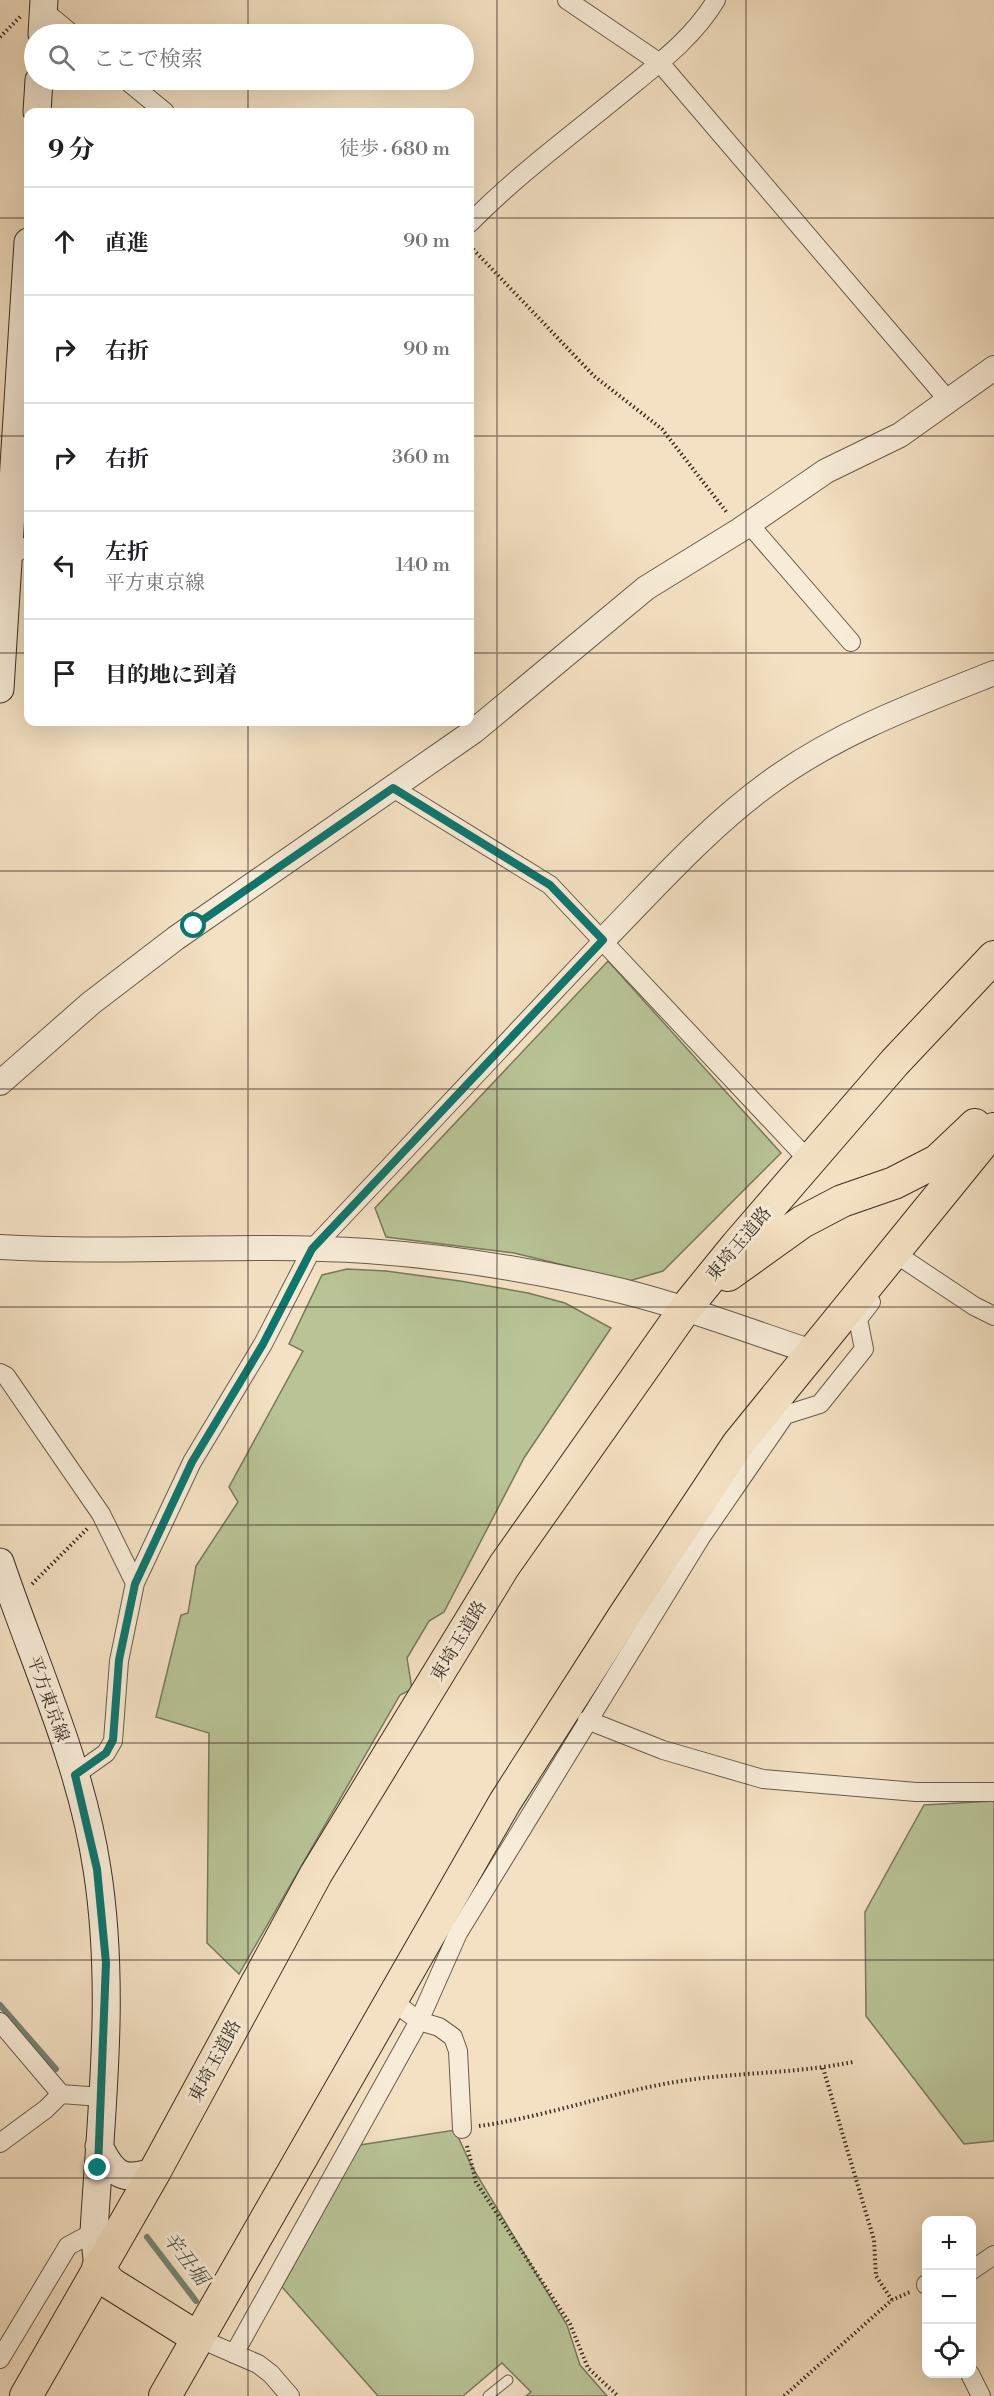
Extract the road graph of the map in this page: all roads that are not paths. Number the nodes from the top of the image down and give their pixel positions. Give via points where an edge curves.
1 (567, 0) edge
2 (716, 0) edge
3 (43, 15) edge
4 (57, 24) edge
5 (660, 63) junction
6 (38, 90) edge
7 (138, 90) edge
8 (37, 108) edge
9 (160, 108) edge
10 (474, 219) edge
11 (24, 366) edge
12 (994, 369) edge
13 (948, 400) junction
14 (745, 527) junction
15 (18, 551) edge
16 (2, 636) edge
17 (851, 642) dead end
18 (994, 673) edge
19 (0, 689) edge
20 (474, 723) edge
21 (470, 726) edge
22 (393, 788) junction
23 (603, 940) junction
24 (994, 957) edge
25 (0, 1083) edge
26 (994, 1110) edge
27 (994, 1129) edge
28 (798, 1149) dead end
29 (0, 1247) edge
30 (312, 1249) junction
31 (898, 1256) junction
32 (685, 1309) junction
33 (994, 1316) edge
34 (812, 1352) junction
35 (0, 1373) edge
36 (0, 1562) edge
37 (135, 1584) junction
38 (588, 1720) junction
39 (75, 1775) junction
40 (994, 1792) edge
41 (391, 2000) junction
42 (419, 2021) junction
43 (0, 2022) edge
44 (61, 2094) junction
45 (101, 2097) junction
46 (462, 2129) road end
47 (0, 2143) edge
48 (99, 2146) junction
49 (155, 2171) junction
50 (94, 2232) junction
51 (994, 2255) edge
52 (976, 2267) edge
53 (98, 2268) junction
54 (198, 2338) junction
55 (234, 2354) junction
56 (0, 2359) edge
57 (972, 2378) edge
58 (508, 2380) dead end
59 (26, 2396) edge
60 (165, 2396) edge
61 (290, 2396) edge
62 (488, 2396) edge
63 (981, 2396) edge

1 - 5 street
2 - 5 street via 705,18
3 - 4 street
5 - 10 street via 496,196
5 - 13 street
6 - 8 main road
7 - 9 street
11 - 15 main road
12 - 13 street
13 - 14 street via 900,435 826,471
14 - 17 street
14 - 20 street via 646,588
15 - 16 main road
16 - 19 main road
18 - 23 street via 862,728 768,783 701,840
21 - 22 street
22 - 23 street via 550,885
22 - 25 street via 176,938 91,1003
23 - 28 street
23 - 30 street
24 - 32 highway, 東埼玉道路 via 895,1062
26 - 32 highway via 938,1161 802,1222
27 - 31 highway
29 - 30 street
30 - 32 street via 368,1251 488,1265 611,1289
30 - 37 street via 263,1344 192,1462
31 - 33 street
31 - 34 highway
31 - 38 street via 858,1319 864,1349 820,1404 784,1415 701,1537
32 - 34 street
32 - 49 highway, 東埼玉道路 via 504,1566 316,1874
34 - 41 highway via 738,1444 624,1616 505,1802
35 - 37 street via 6,1376 101,1514
36 - 39 main road, 平方東京線
37 - 39 street via 119,1660 113,1740 106,1753
38 - 40 street via 663,1750 763,1779 916,1792
38 - 42 street via 458,1933
39 - 45 main road, 平方東京線 via 97,1869 106,1963
41 - 42 street
41 - 54 highway
42 - 46 street via 439,2027 453,2037 458,2051
42 - 55 street
43 - 44 street
44 - 45 street
44 - 47 street
45 - 48 main road, 平方東京線
48 - 49 main road via 108,2165 123,2175 135,2178
48 - 50 main road, 平方東京線
49 - 53 highway, 東埼玉道路
50 - 53 main road, 平方東京線
50 - 56 street via 68,2246
51 - 52 street
53 - 54 highway via 110,2283
53 - 59 highway, 東埼玉道路
54 - 55 street
54 - 60 highway
55 - 61 street via 258,2364
57 - 63 street
58 - 62 lane

